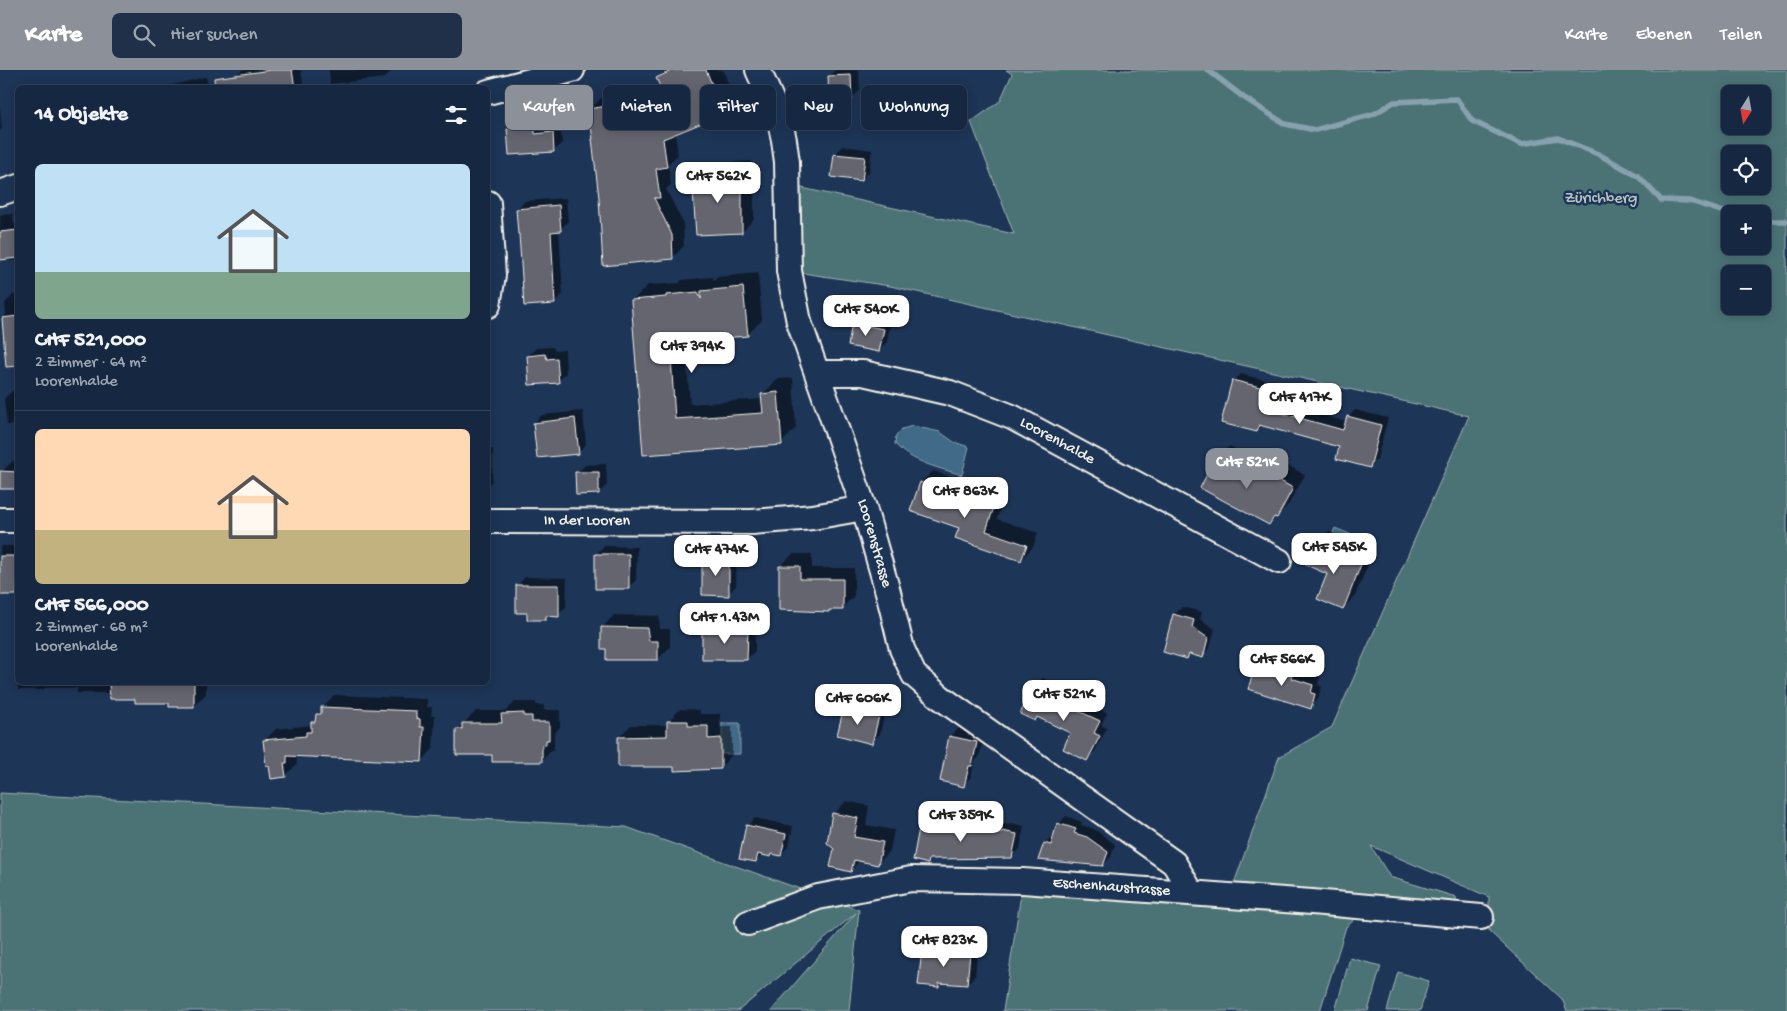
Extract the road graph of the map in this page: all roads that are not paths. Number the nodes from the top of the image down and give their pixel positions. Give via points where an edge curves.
1 (572, 70) edge
2 (758, 70) edge
3 (490, 91) edge
4 (15, 188) edge
5 (0, 192) edge
6 (490, 232) edge
7 (490, 293) edge
8 (818, 373) junction
9 (864, 508) junction
10 (0, 520) edge
11 (15, 520) edge
12 (490, 522) edge
13 (1279, 561) dead end
14 (1192, 892) junction
15 (1480, 917) dead end
16 (748, 923) dead end

1 - 3 street
2 - 8 street, Loorenstrasse via 779,117 784,140 789,271 799,322
4 - 5 street
6 - 7 street via 493,275
8 - 9 street, Loorenstrasse
8 - 13 street, Loorenhalde via 863,373 950,393 1012,417
9 - 12 street, In der Looren via 814,517 752,522
9 - 14 street, Loorenstrasse via 902,649 914,675 940,697 1174,863
10 - 11 street
14 - 15 street, Eschenhaustrasse
14 - 16 street, Eschenhaustrasse via 1022,881 911,879 818,897

